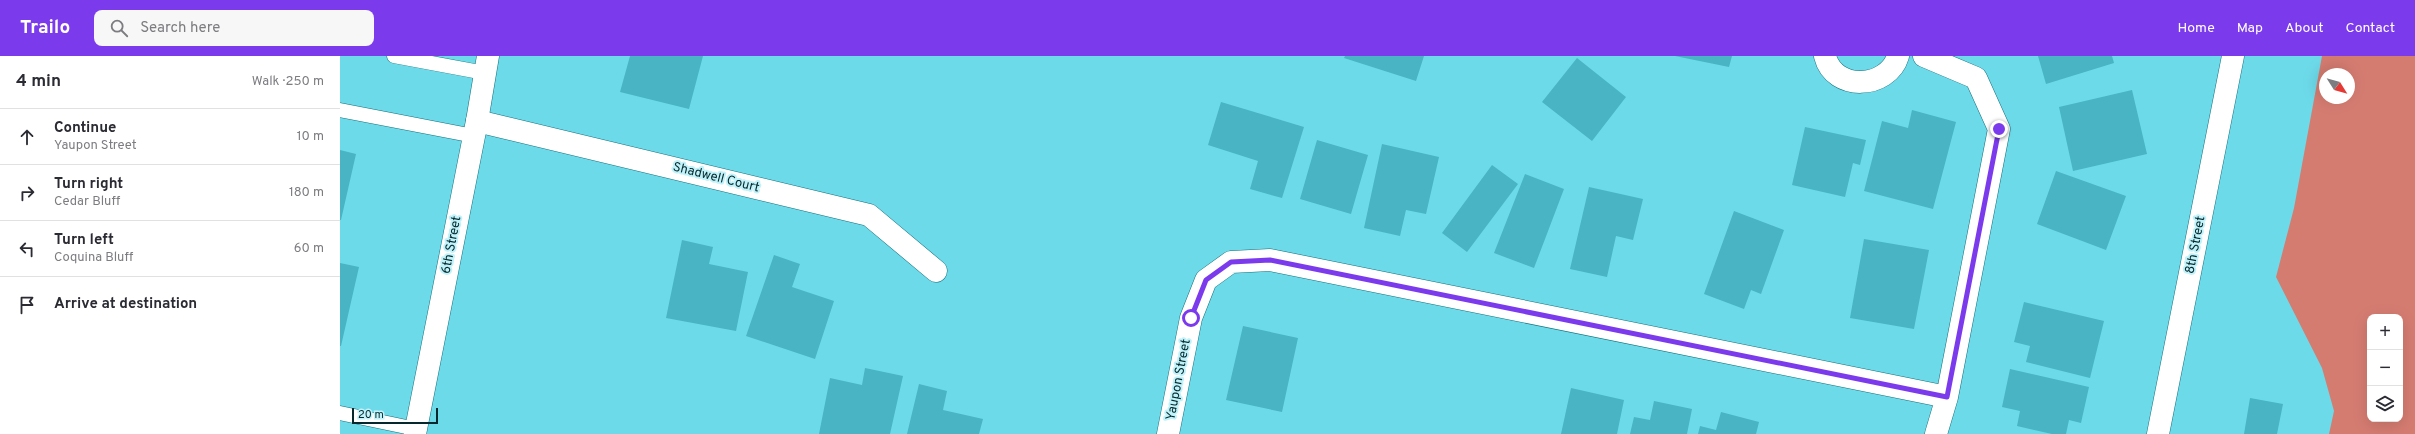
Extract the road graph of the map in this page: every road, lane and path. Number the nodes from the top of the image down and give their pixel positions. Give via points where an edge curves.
1 (394, 56) edge
2 (1825, 56) edge
3 (1898, 56) edge
4 (1924, 56) edge
5 (2233, 56) edge
6 (486, 65) edge
7 (340, 110) edge
8 (476, 128) junction
9 (936, 271) dead end
10 (1947, 397) junction
11 (340, 413) edge
12 (416, 431) edge
13 (1168, 434) edge
14 (1936, 434) edge
15 (2158, 434) edge

1 - 6 lane
2 - 3 street via 1827,63 1841,77 1860,83 1881,78 1895,64
4 - 10 street via 1976,78 1999,129
5 - 15 street, 8th Street
6 - 8 street, 6th Street
7 - 8 lane
8 - 9 street, Shadwell Court via 870,215
8 - 12 street, 6th Street
10 - 13 street, Yaupon Street via 1270,260 1231,262 1206,280 1191,318
10 - 14 street
11 - 12 lane

